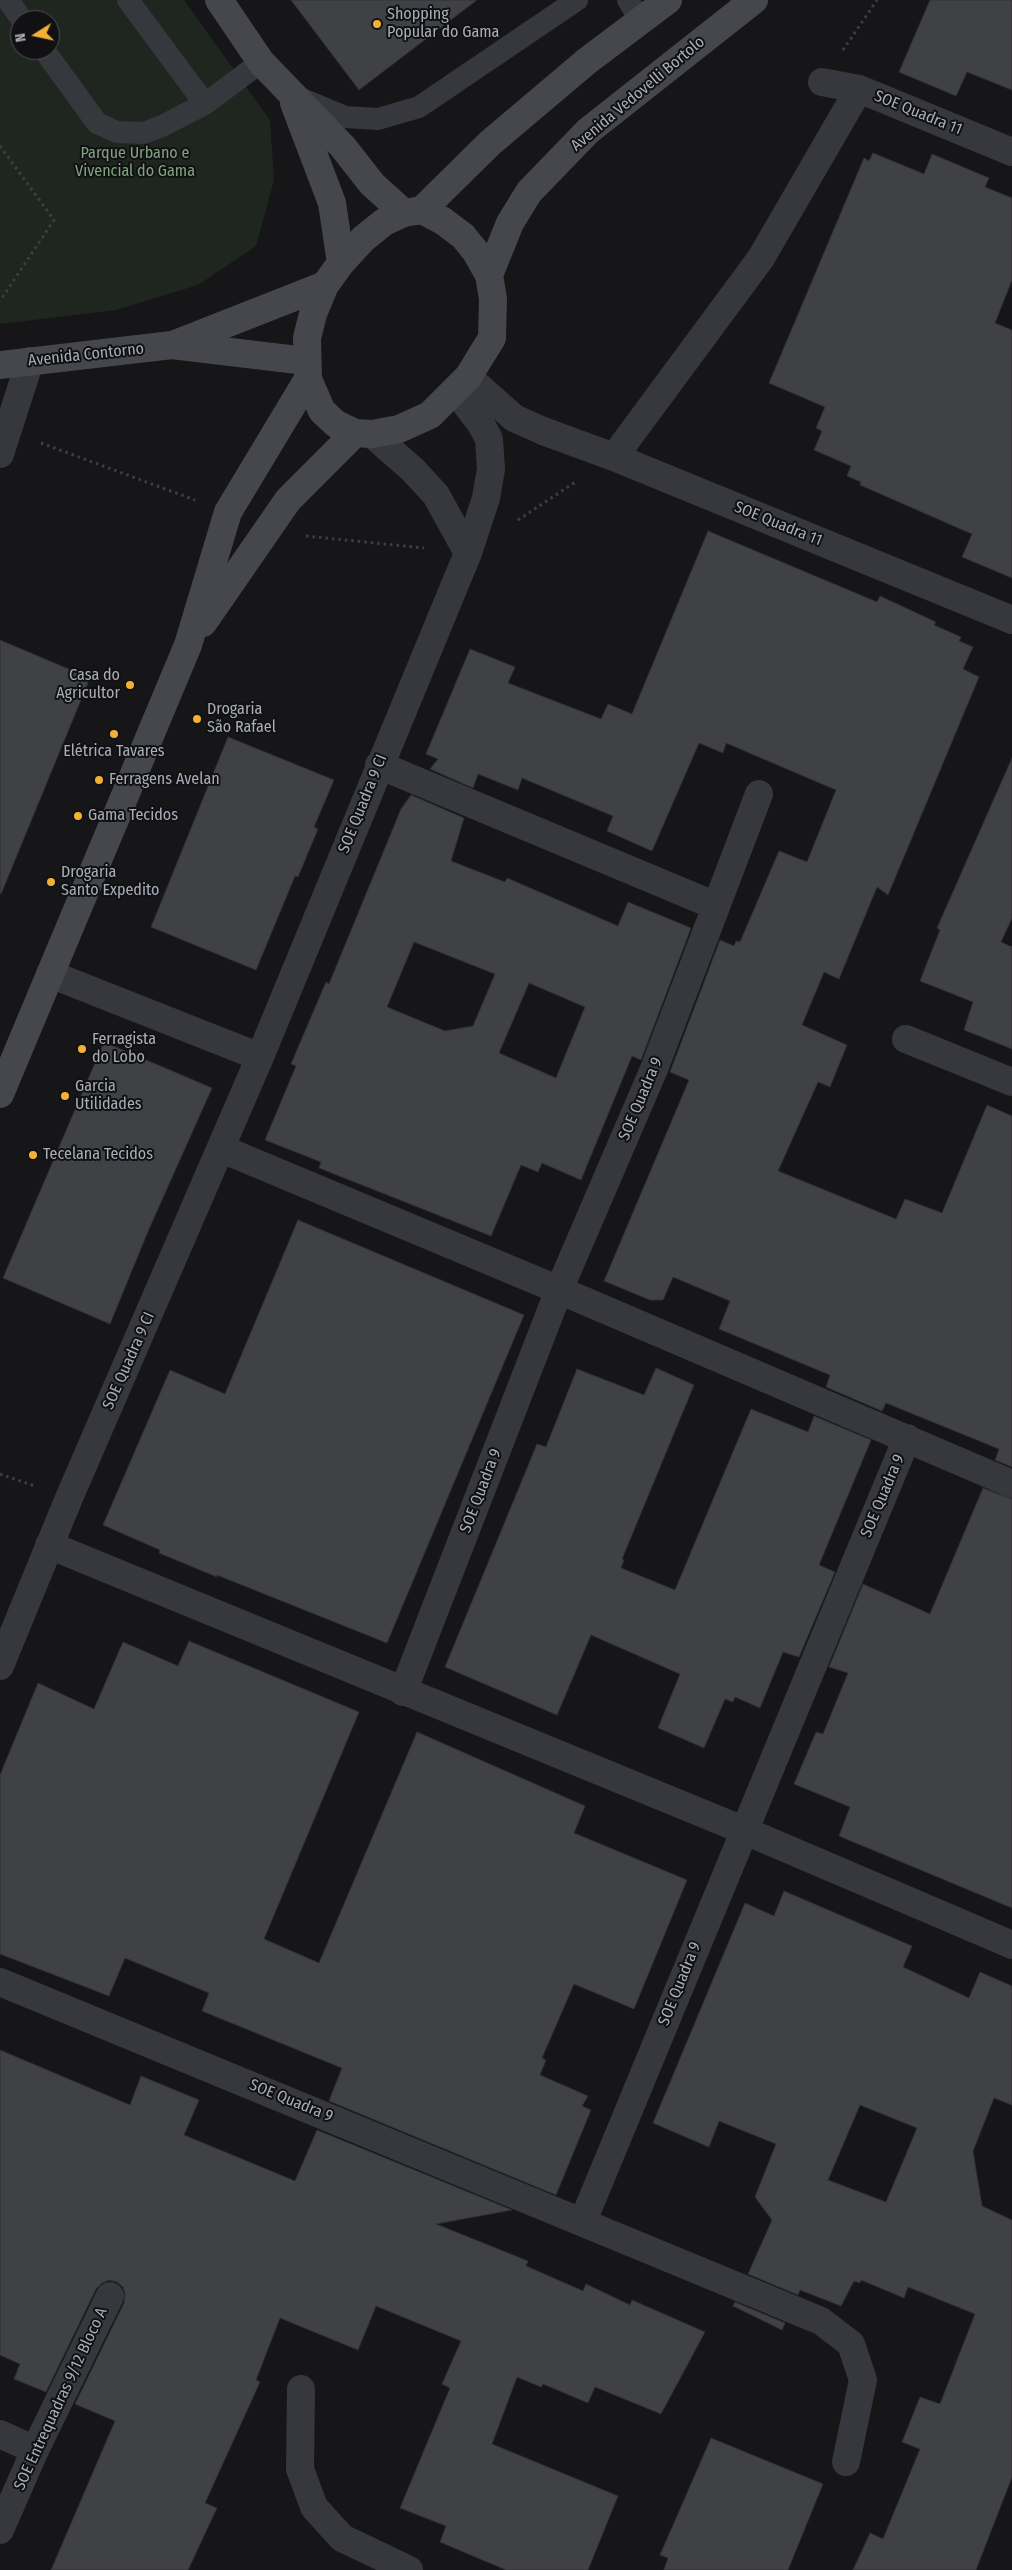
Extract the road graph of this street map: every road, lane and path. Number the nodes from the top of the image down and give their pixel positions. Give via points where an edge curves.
1 (128, 0) edge
2 (219, 0) edge
3 (577, 0) edge
4 (668, 0) edge
5 (754, 0) edge
6 (635, 10) edge
7 (51, 60) edge
8 (261, 62) junction
9 (822, 82) dead end
10 (860, 88) junction
11 (291, 94) junction
12 (205, 104) junction
13 (0, 146) edge
14 (1012, 152) edge
15 (413, 212) junction
16 (341, 263) junction
17 (489, 275) junction
18 (326, 285) junction
19 (0, 301) edge
20 (172, 345) junction
21 (30, 361) junction
22 (0, 365) edge
23 (307, 370) junction
24 (462, 384) junction
25 (363, 434) junction
26 (0, 454) edge
27 (614, 458) junction
28 (468, 552) junction
29 (1012, 620) edge
30 (188, 644) junction
31 (379, 765) junction
32 (759, 794) dead end
33 (716, 906) junction
34 (50, 974) junction
35 (906, 1039) dead end
36 (260, 1056) junction
37 (1012, 1082) edge
38 (0, 1094) edge
39 (222, 1149) junction
40 (559, 1290) junction
41 (907, 1438) junction
42 (1012, 1484) edge
43 (49, 1545) junction
44 (0, 1666) edge
45 (403, 1692) junction
46 (743, 1830) junction
47 (1012, 1945) edge
48 (0, 1982) edge
49 (583, 2221) junction
50 (110, 2296) dead end
51 (301, 2388) dead end
52 (0, 2434) edge
53 (35, 2450) junction
54 (846, 2462) dead end
55 (0, 2530) edge
56 (409, 2570) edge

1 - 12 lane
2 - 8 street
3 - 11 lane via 419,107 378,119 345,117
4 - 6 street
5 - 17 street, Avenida Vedovelli Bortolo via 588,131 529,192 510,223
6 - 15 street via 587,61
7 - 12 lane via 96,123 117,132 144,133
8 - 11 street
8 - 12 lane
9 - 10 street, SOE Quadra 11
10 - 14 street, SOE Quadra 11
10 - 27 street via 761,258
11 - 15 street via 343,147 372,184
11 - 16 street via 332,203
13 - 19 path via 54,220
15 - 16 street via 384,222
15 - 17 street via 444,220 463,236
16 - 18 street
17 - 24 street via 493,299 492,338
18 - 20 street, Avenida Contorno
18 - 23 street via 312,314 307,338
20 - 21 street, Avenida Contorno
20 - 23 street, Avenida Contorno
21 - 22 street, Avenida Contorno
21 - 26 street
23 - 25 street via 322,411 336,424
23 - 30 street via 228,512
24 - 25 street via 430,415 399,430
24 - 27 street, SOE Quadra 11 via 514,418
24 - 28 street, SOE Quadra 9 CI via 489,439 491,469 486,498
25 - 28 street via 413,470 436,495
25 - 30 street via 288,500
27 - 29 street, SOE Quadra 11
28 - 31 street, SOE Quadra 9 CI
30 - 34 street
31 - 33 street
31 - 36 street, SOE Quadra 9 CI
32 - 33 street, SOE Quadra 9
33 - 40 street, SOE Quadra 9 via 654,1069
34 - 36 street
34 - 38 street
35 - 37 street
36 - 39 street, SOE Quadra 9 CI
39 - 40 street, SOE Quadra 9
39 - 43 street, SOE Quadra 9 CI
40 - 41 street, SOE Quadra 9
40 - 45 street, SOE Quadra 9
41 - 42 street, SOE Quadra 9
41 - 46 street, SOE Quadra 9
43 - 44 street, SOE Quadra 9 CI
43 - 45 street
45 - 46 street
46 - 47 street
46 - 49 street, SOE Quadra 9
48 - 49 street, SOE Quadra 9
49 - 54 street, SOE Quadra 9 via 821,2321 851,2344 863,2380
50 - 53 street, SOE Entrequadras 9/12 Bloco A
51 - 56 street via 300,2469 314,2507 342,2538
52 - 53 street
53 - 55 street, SOE Entrequadras 9/12 Bloco A

